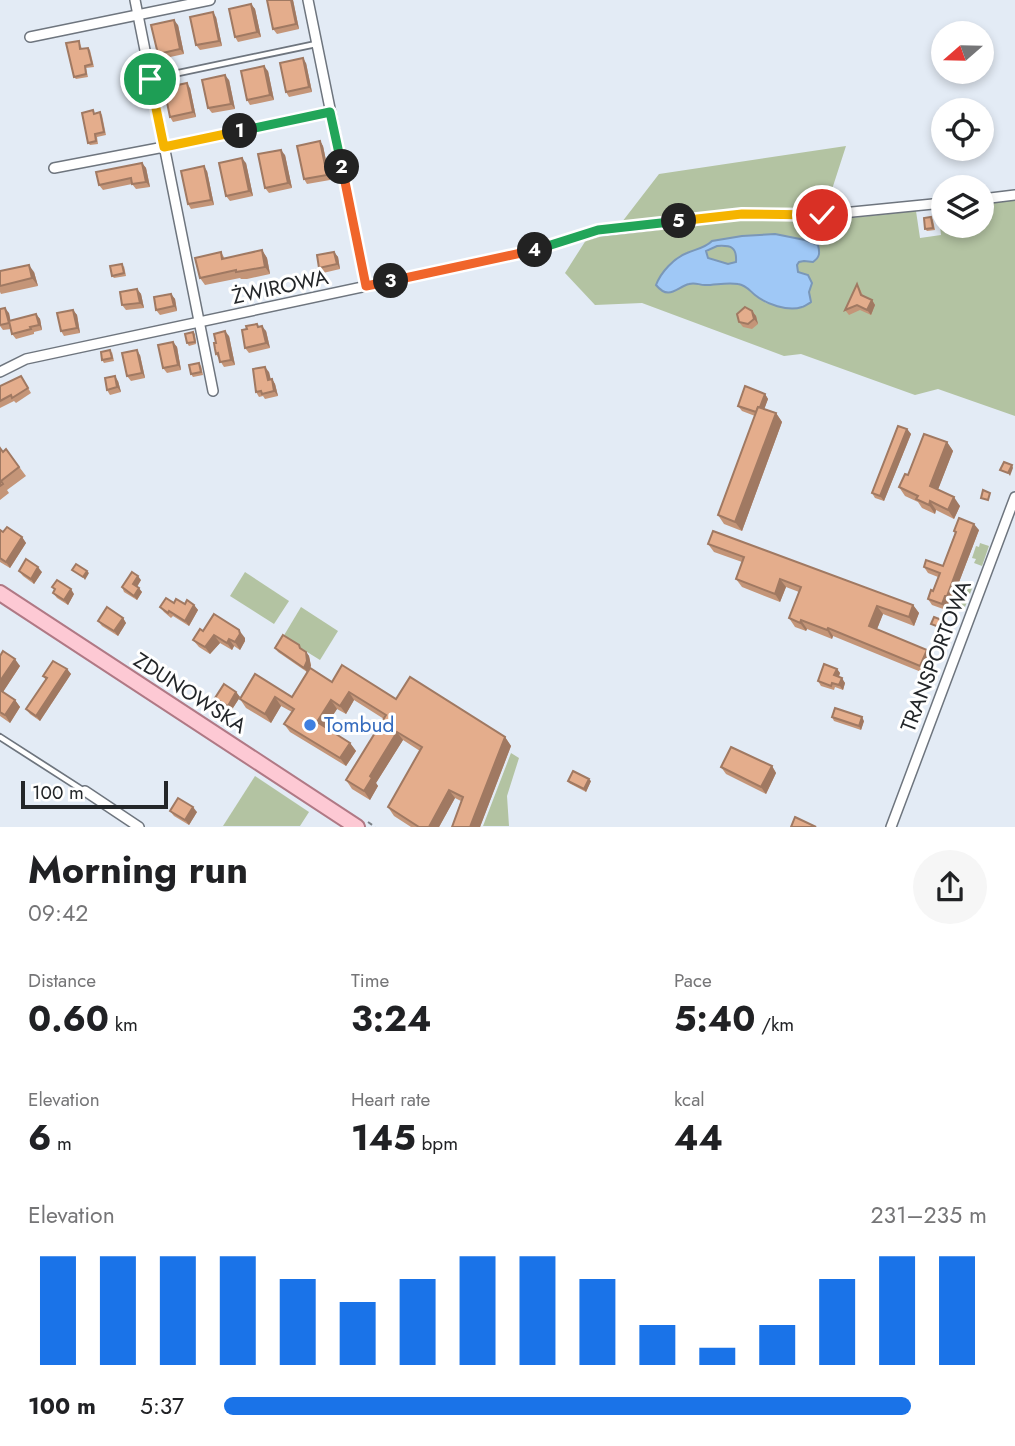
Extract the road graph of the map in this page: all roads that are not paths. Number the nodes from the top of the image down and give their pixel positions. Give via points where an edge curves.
1 (135, 0) edge
2 (210, 0) edge
3 (308, 0) edge
4 (138, 15) junction
5 (30, 37) dead end
6 (317, 44) junction
7 (150, 79) junction
8 (330, 112) junction
9 (164, 147) junction
10 (54, 169) dead end
11 (1015, 195) edge
12 (994, 198) edge
13 (931, 204) edge
14 (366, 286) junction
15 (199, 323) junction
16 (0, 372) edge
17 (212, 391) dead end
18 (1015, 497) edge
19 (0, 593) edge
20 (0, 737) edge
21 (85, 791) joint
22 (139, 827) edge
23 (357, 827) edge
24 (891, 827) edge

1 - 4 street
2 - 4 street
3 - 6 street
4 - 5 street
4 - 7 street
6 - 7 lane
6 - 8 street
7 - 9 street
8 - 9 street
8 - 14 street
9 - 10 street
9 - 15 street
11 - 12 street
13 - 14 street, ŻWIROWA via 822,215 742,214 598,230 526,252
14 - 15 street, ŻWIROWA
15 - 16 street, ŻWIROWA via 26,359
15 - 17 street
18 - 24 street, TRANSPORTOWA
19 - 23 main road, ZDUNOWSKA
20 - 21 lane
21 - 22 street

